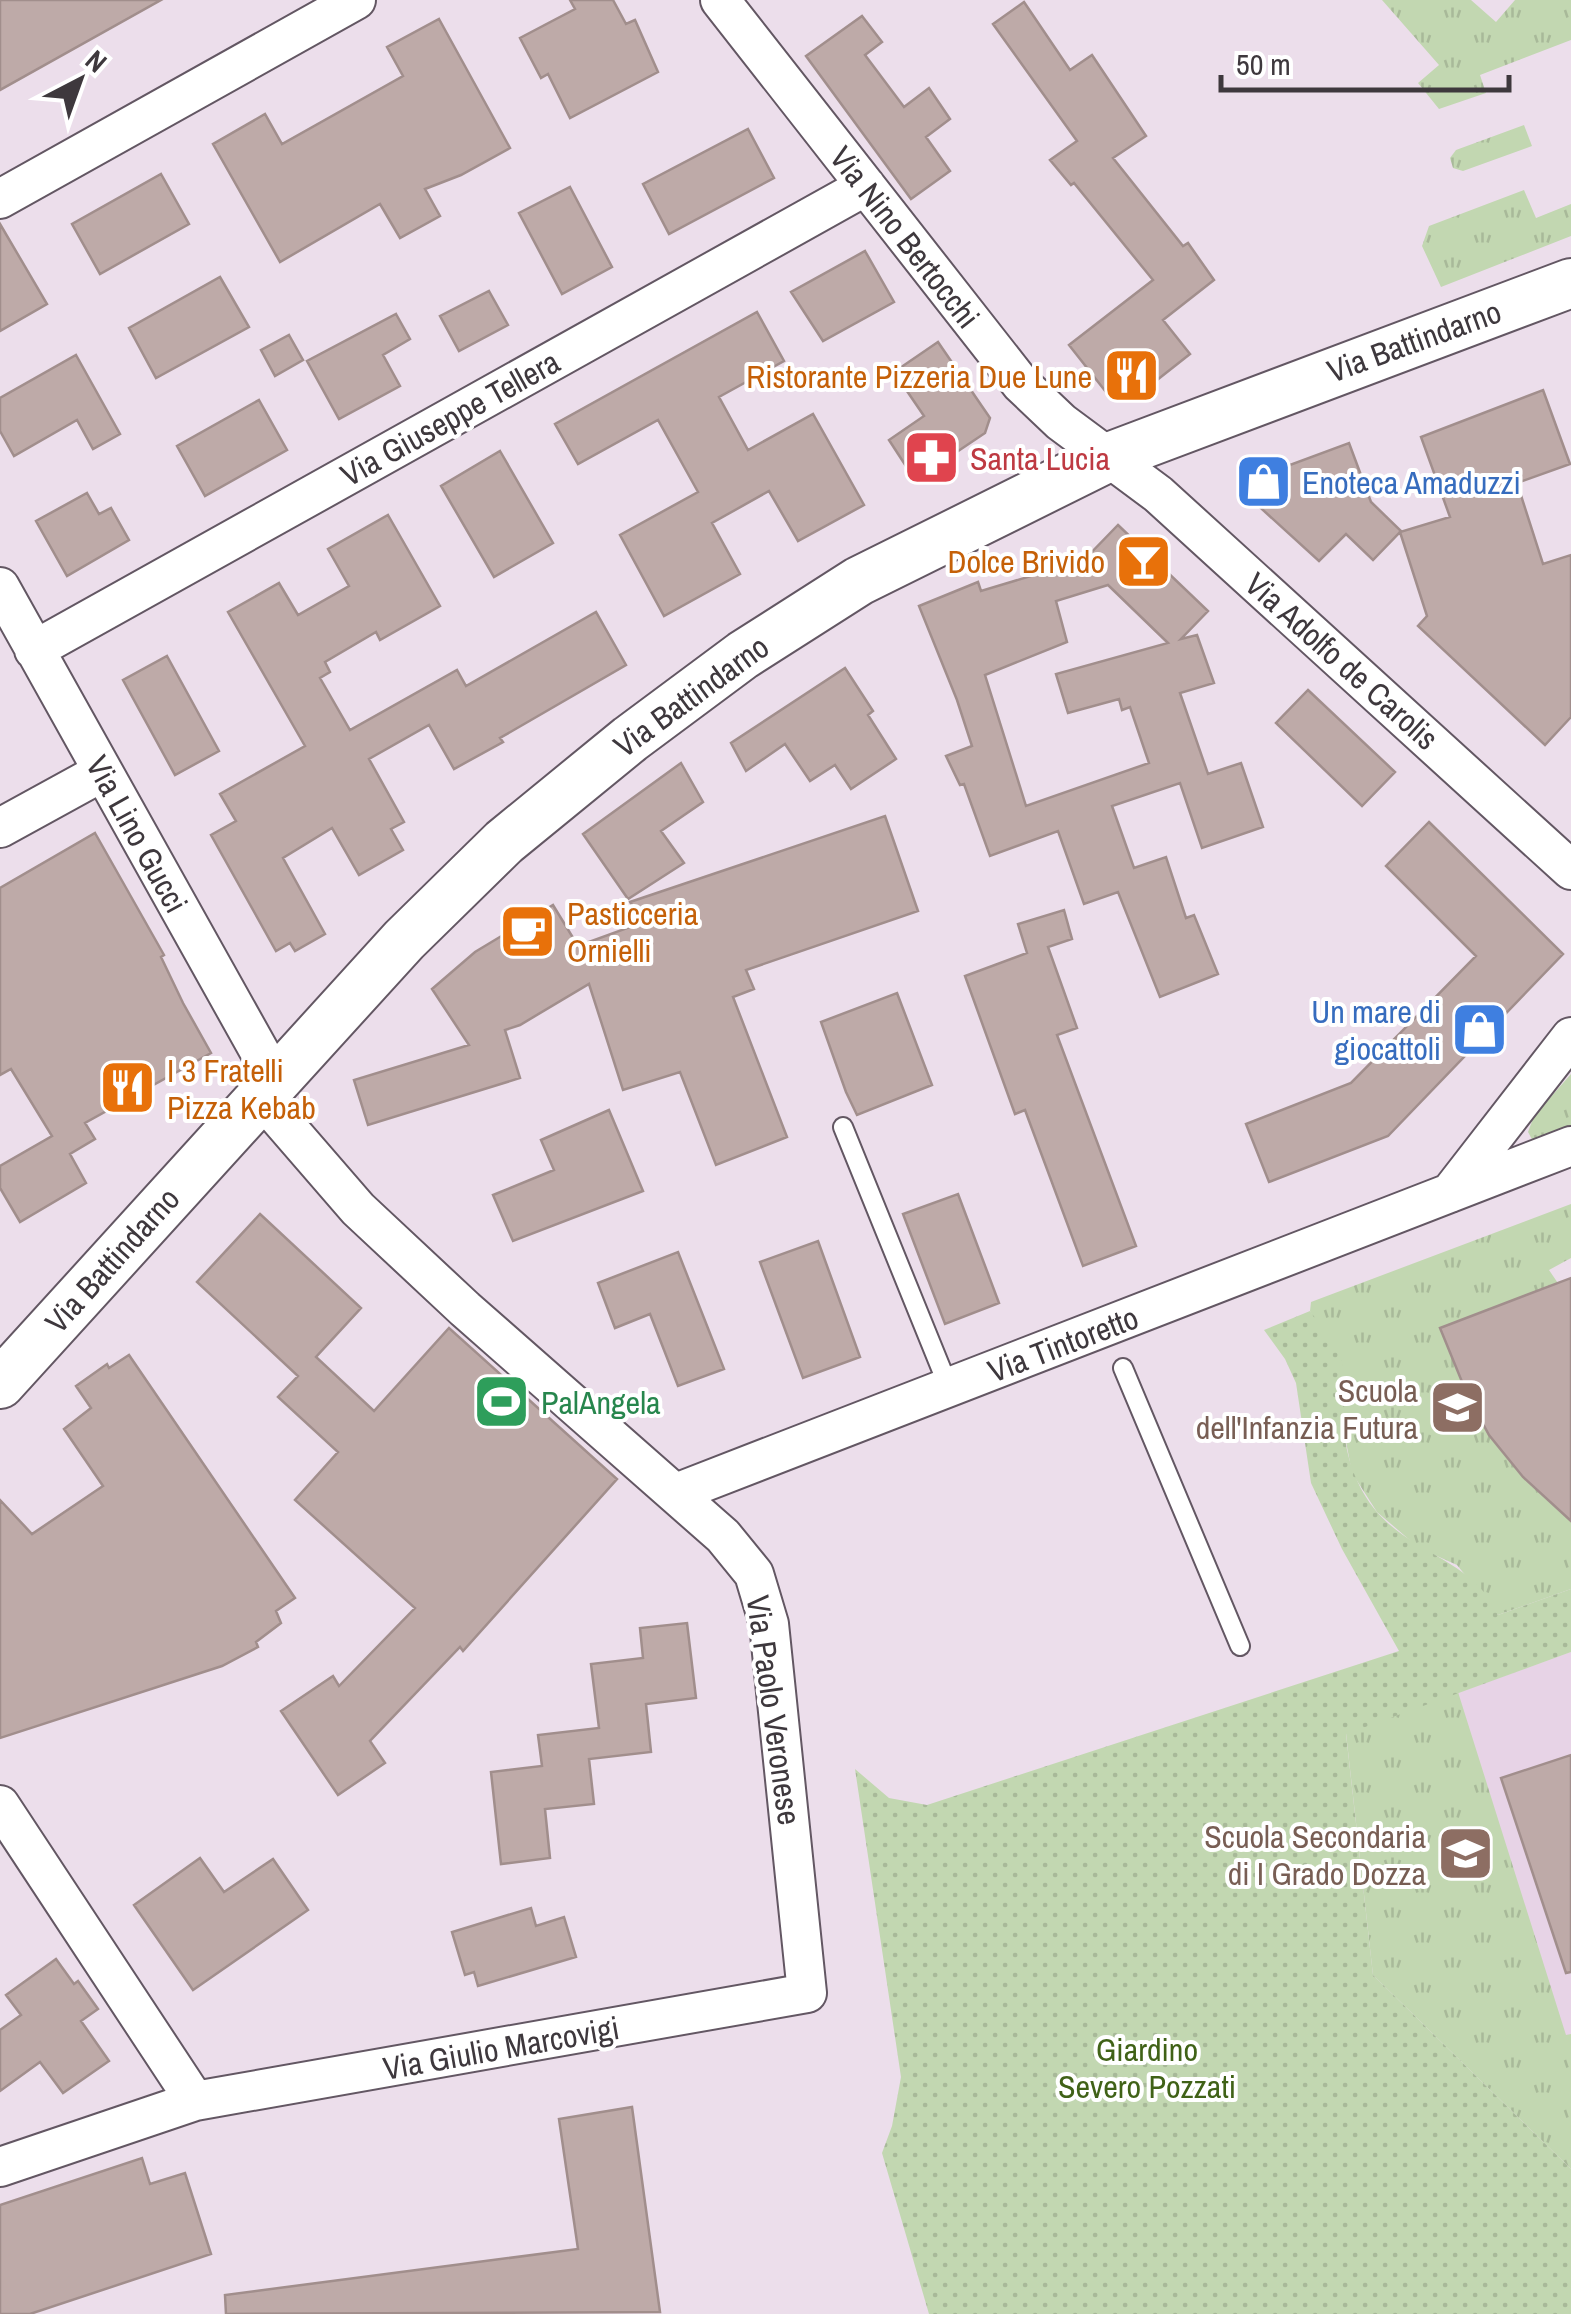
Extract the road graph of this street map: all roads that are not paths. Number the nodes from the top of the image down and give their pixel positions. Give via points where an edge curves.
1 (356, 0) edge
2 (720, 0) edge
3 (866, 186) junction
4 (0, 199) edge
5 (1571, 283) edge
6 (1109, 457) junction
7 (0, 586) edge
8 (34, 650) junction
9 (102, 772) junction
10 (0, 828) edge
11 (1571, 870) edge
12 (1571, 1036) edge
13 (269, 1089) junction
14 (843, 1127) dead end
15 (1571, 1146) edge
16 (1449, 1195) junction
17 (1123, 1368) dead end
18 (0, 1384) edge
19 (949, 1388) junction
20 (676, 1493) junction
21 (1240, 1646) dead end
22 (0, 1805) edge
23 (807, 1994) joint
24 (196, 2101) junction
25 (0, 2167) edge

1 - 4 street
2 - 3 street, Via Nino Bertocchi
3 - 6 street, Via Nino Bertocchi via 1022,384
3 - 8 street, Via Giuseppe Tellera
5 - 6 street, Via Battindarno
6 - 11 street, Via Adolfo de Carolis via 1158,494
6 - 13 street, Via Battindarno via 858,582 687,697 504,842
7 - 8 street, Via Lino Gucci
8 - 9 street, Via Lino Gucci
9 - 10 street
9 - 13 street, Via Lino Gucci
12 - 16 street
13 - 18 street, Via Battindarno
13 - 20 street, Via Paolo Veronese via 358,1208
14 - 19 lane
15 - 16 street, Via Tintoretto
16 - 19 street, Via Tintoretto
17 - 21 lane
19 - 20 street, Via Tintoretto
20 - 23 street, Via Paolo Veronese via 740,1554 763,1596
22 - 24 street
23 - 24 street, Via Giulio Marcovigi
24 - 25 street, Via Giulio Marcovigi

